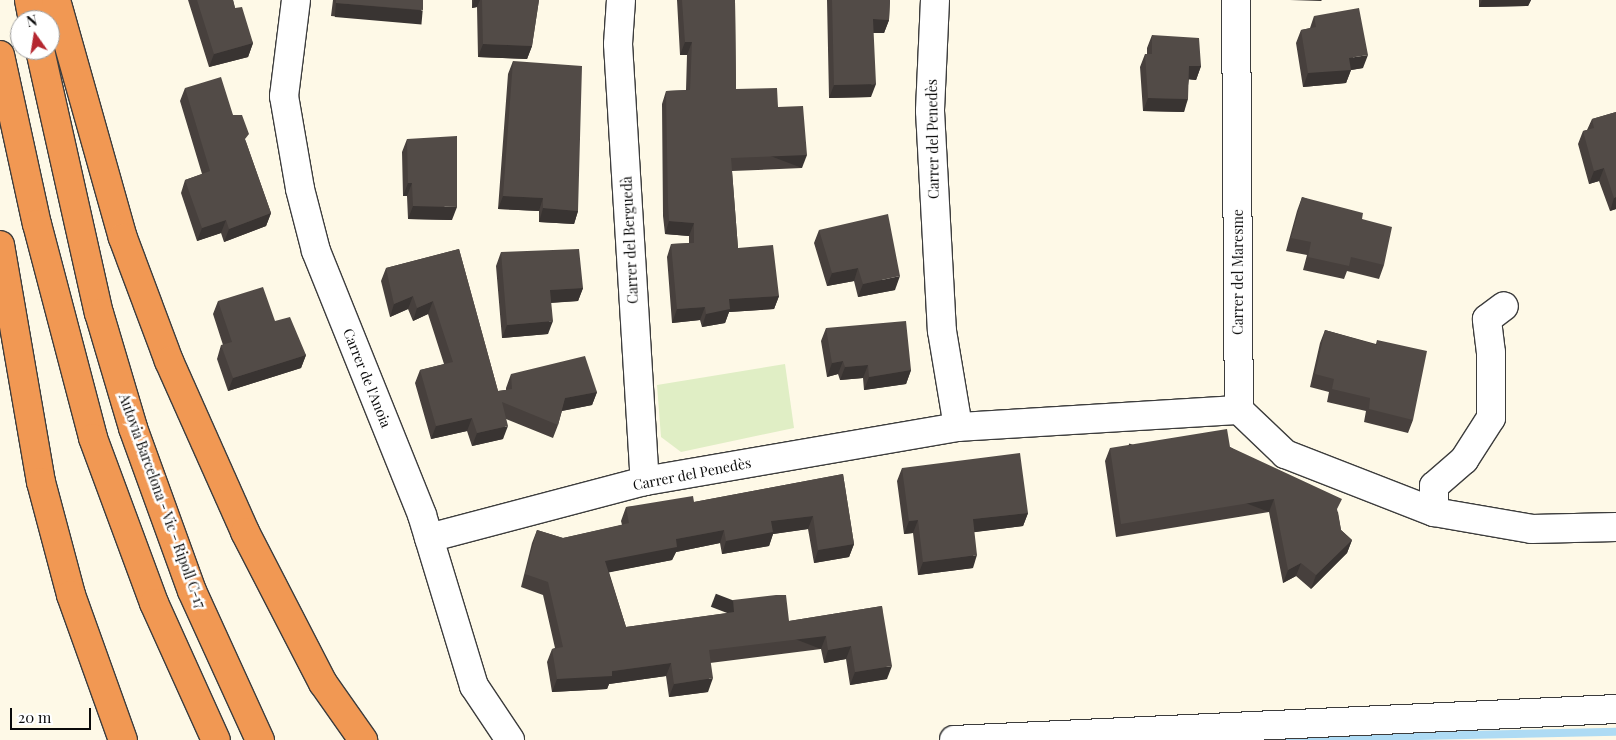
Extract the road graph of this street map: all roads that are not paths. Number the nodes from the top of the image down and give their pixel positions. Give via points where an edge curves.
1 (56, 0) edge
2 (296, 0) edge
3 (621, 0) edge
4 (935, 0) edge
5 (1236, 0) edge
6 (0, 55) edge
7 (42, 60) edge
8 (0, 245) edge
9 (1504, 306) dead end
10 (1239, 410) junction
11 (958, 427) junction
12 (645, 481) junction
13 (1434, 512) junction
14 (1616, 527) edge
15 (429, 538) junction
16 (1616, 709) edge
17 (123, 740) edge
18 (216, 740) edge
19 (260, 740) edge
20 (363, 740) edge
21 (510, 740) edge
22 (954, 740) edge

1 - 20 highway via 123,238 169,361 245,532 318,675
2 - 15 street, Carrer de l'Anoia via 284,96 300,189 316,250
3 - 12 street, Carrer del Berguedà via 618,44
4 - 11 street, Carrer del Penedès via 930,111 942,331
5 - 10 street, Carrer del Maresme
6 - 18 highway via 37,224 93,438 154,603
7 - 19 highway, Autovia Barcelona - Vic - Ripoll C-17 via 99,313 133,428 192,591
8 - 17 highway via 41,482 71,595
9 - 13 street via 1486,319 1491,352 1490,418 1464,460 1434,486
10 - 11 street, Carrer del Penedès
10 - 13 street via 1285,454 1350,482
11 - 12 street, Carrer del Penedès
12 - 15 street, Carrer del Penedès
13 - 14 street via 1532,529
15 - 21 street, Carrer de l'Anoia via 474,686
16 - 22 street

